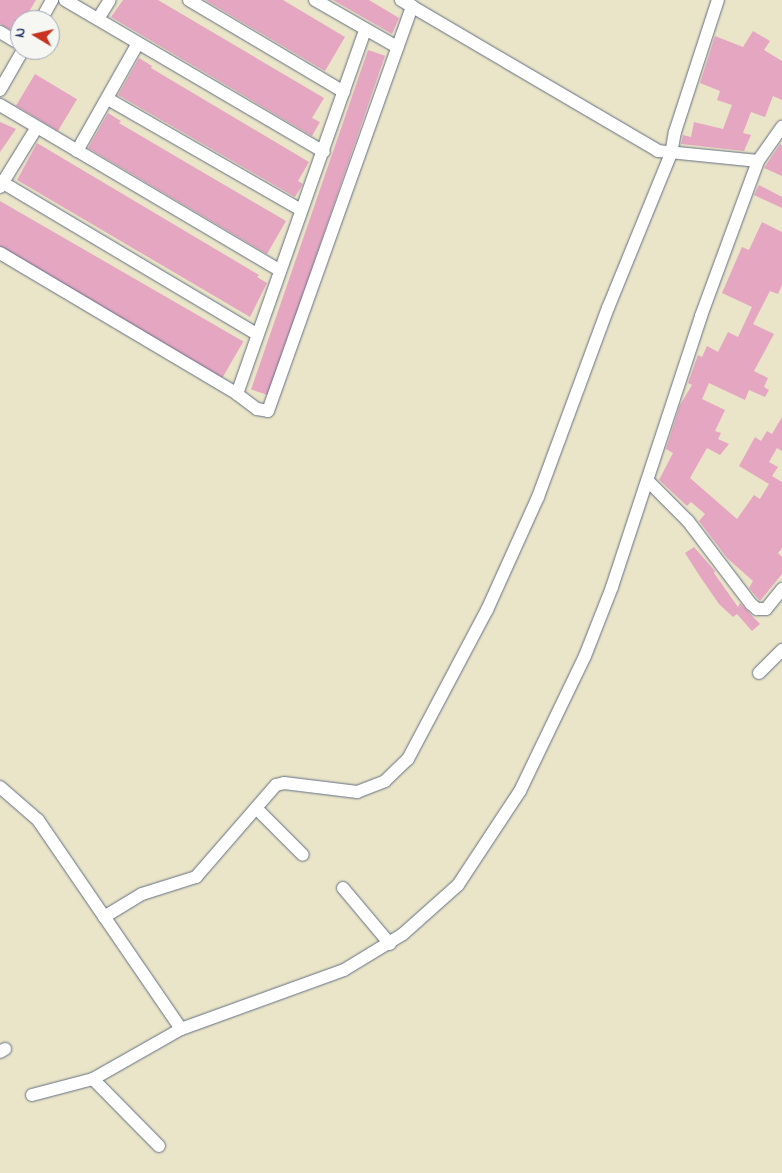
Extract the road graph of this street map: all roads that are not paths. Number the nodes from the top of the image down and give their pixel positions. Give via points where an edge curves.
1 (65, 0) edge
2 (110, 0) edge
3 (189, 0) edge
4 (315, 0) edge
5 (718, 0) edge
6 (406, 3) edge
7 (98, 19) junction
8 (366, 31) junction
9 (137, 45) junction
10 (397, 47) junction
11 (17, 60) edge
12 (0, 90) edge
13 (344, 92) junction
14 (108, 98) junction
15 (0, 105) edge
16 (37, 127) junction
17 (782, 127) edge
18 (77, 151) junction
19 (324, 152) junction
20 (671, 154) junction
21 (758, 161) junction
22 (1, 183) edge
23 (301, 210) junction
24 (0, 253) edge
25 (279, 270) junction
26 (257, 334) junction
27 (237, 394) junction
28 (649, 482) junction
29 (782, 588) edge
30 (782, 650) edge
31 (759, 673) dead end
32 (0, 788) edge
33 (256, 808) junction
34 (303, 855) dead end
35 (343, 888) dead end
36 (104, 916) junction
37 (390, 944) junction
38 (181, 1029) junction
39 (93, 1079) junction
40 (32, 1095) dead end
41 (159, 1146) dead end

1 - 7 street
2 - 7 street
3 - 13 street
4 - 8 street
5 - 20 street via 675,132
6 - 10 street
6 - 20 street via 610,124 658,151
7 - 9 street
8 - 10 street
8 - 13 street
9 - 14 street
9 - 19 street
10 - 27 street via 270,408 260,411
11 - 12 street
13 - 19 street
14 - 18 street
14 - 23 street
15 - 16 street
16 - 18 street
16 - 22 street
17 - 21 street
18 - 25 street
19 - 23 street
20 - 21 street via 708,154
20 - 33 street via 611,300 538,497 487,610 408,759 385,781 356,792 281,783
21 - 28 street via 698,325
22 - 26 street
23 - 25 street
24 - 27 street
25 - 26 street
26 - 27 street
28 - 29 street via 688,521 750,604 757,609 766,608
28 - 37 street via 584,656 520,791 458,884
30 - 31 street
32 - 36 street via 38,820
33 - 34 street
33 - 36 street via 196,877 142,894
35 - 37 street
36 - 38 street
37 - 38 street via 334,974
38 - 39 street
39 - 40 street
39 - 41 street

